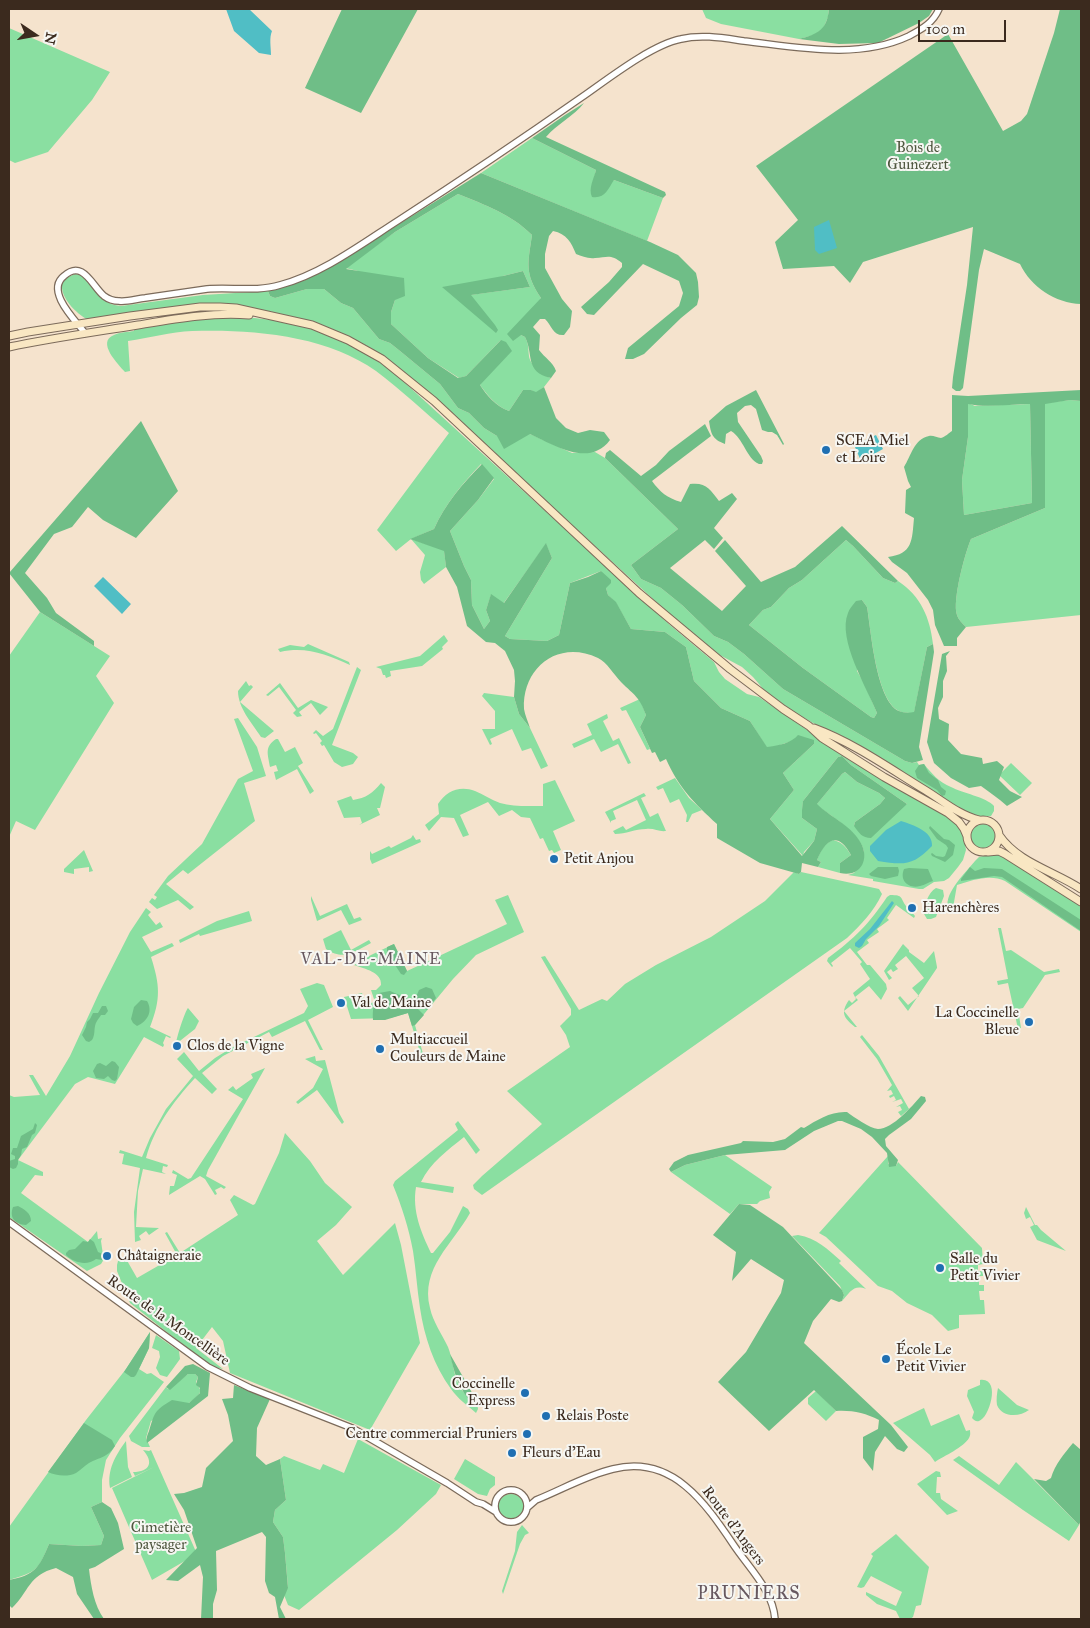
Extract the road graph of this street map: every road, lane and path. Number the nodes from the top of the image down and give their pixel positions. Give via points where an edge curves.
1 (939, 9) edge
2 (272, 316) junction
3 (78, 324) junction
4 (85, 333) junction
5 (9, 336) edge
6 (9, 347) edge
7 (809, 726) junction
8 (979, 820) junction
9 (999, 835) junction
10 (967, 836) junction
11 (988, 852) junction
12 (1081, 889) edge
13 (1081, 902) edge
14 (9, 1222) edge
15 (525, 1498) junction
16 (497, 1499) junction
17 (536, 1500) junction
18 (483, 1504) junction
19 (528, 1507) junction
20 (496, 1512) junction
21 (775, 1619) edge

1 - 3 street via 923,29 882,46 858,49 834,50 717,38 684,38 669,42 340,258 314,271 277,286 208,289 122,301 105,297 80,271 70,272 60,280 57,293
2 - 3 main road via 236,308 200,307
2 - 4 main road via 217,314
2 - 7 main road via 312,325 382,359 434,401 639,593 730,669
3 - 4 street
3 - 5 main road
4 - 6 main road
7 - 8 main road via 854,746 951,807
7 - 10 main road via 822,738 884,777 948,813 959,822
8 - 9 main road via 993,823
8 - 10 main road via 970,826
9 - 11 main road via 997,845
9 - 12 main road via 1014,851
10 - 11 main road via 969,845 975,850
11 - 13 main road via 1005,854
14 - 18 street, Route de la Moncellière via 208,1367 250,1388 352,1428
15 - 16 street via 519,1492 508,1490
15 - 17 street
15 - 19 street
16 - 18 street
16 - 20 street
17 - 19 street, Route d'Angers
17 - 21 street, Route d'Angers via 614,1468 639,1466 665,1472 702,1501 764,1588
18 - 20 street, Route de la Moncellière
19 - 20 street via 523,1518 512,1522 506,1522

